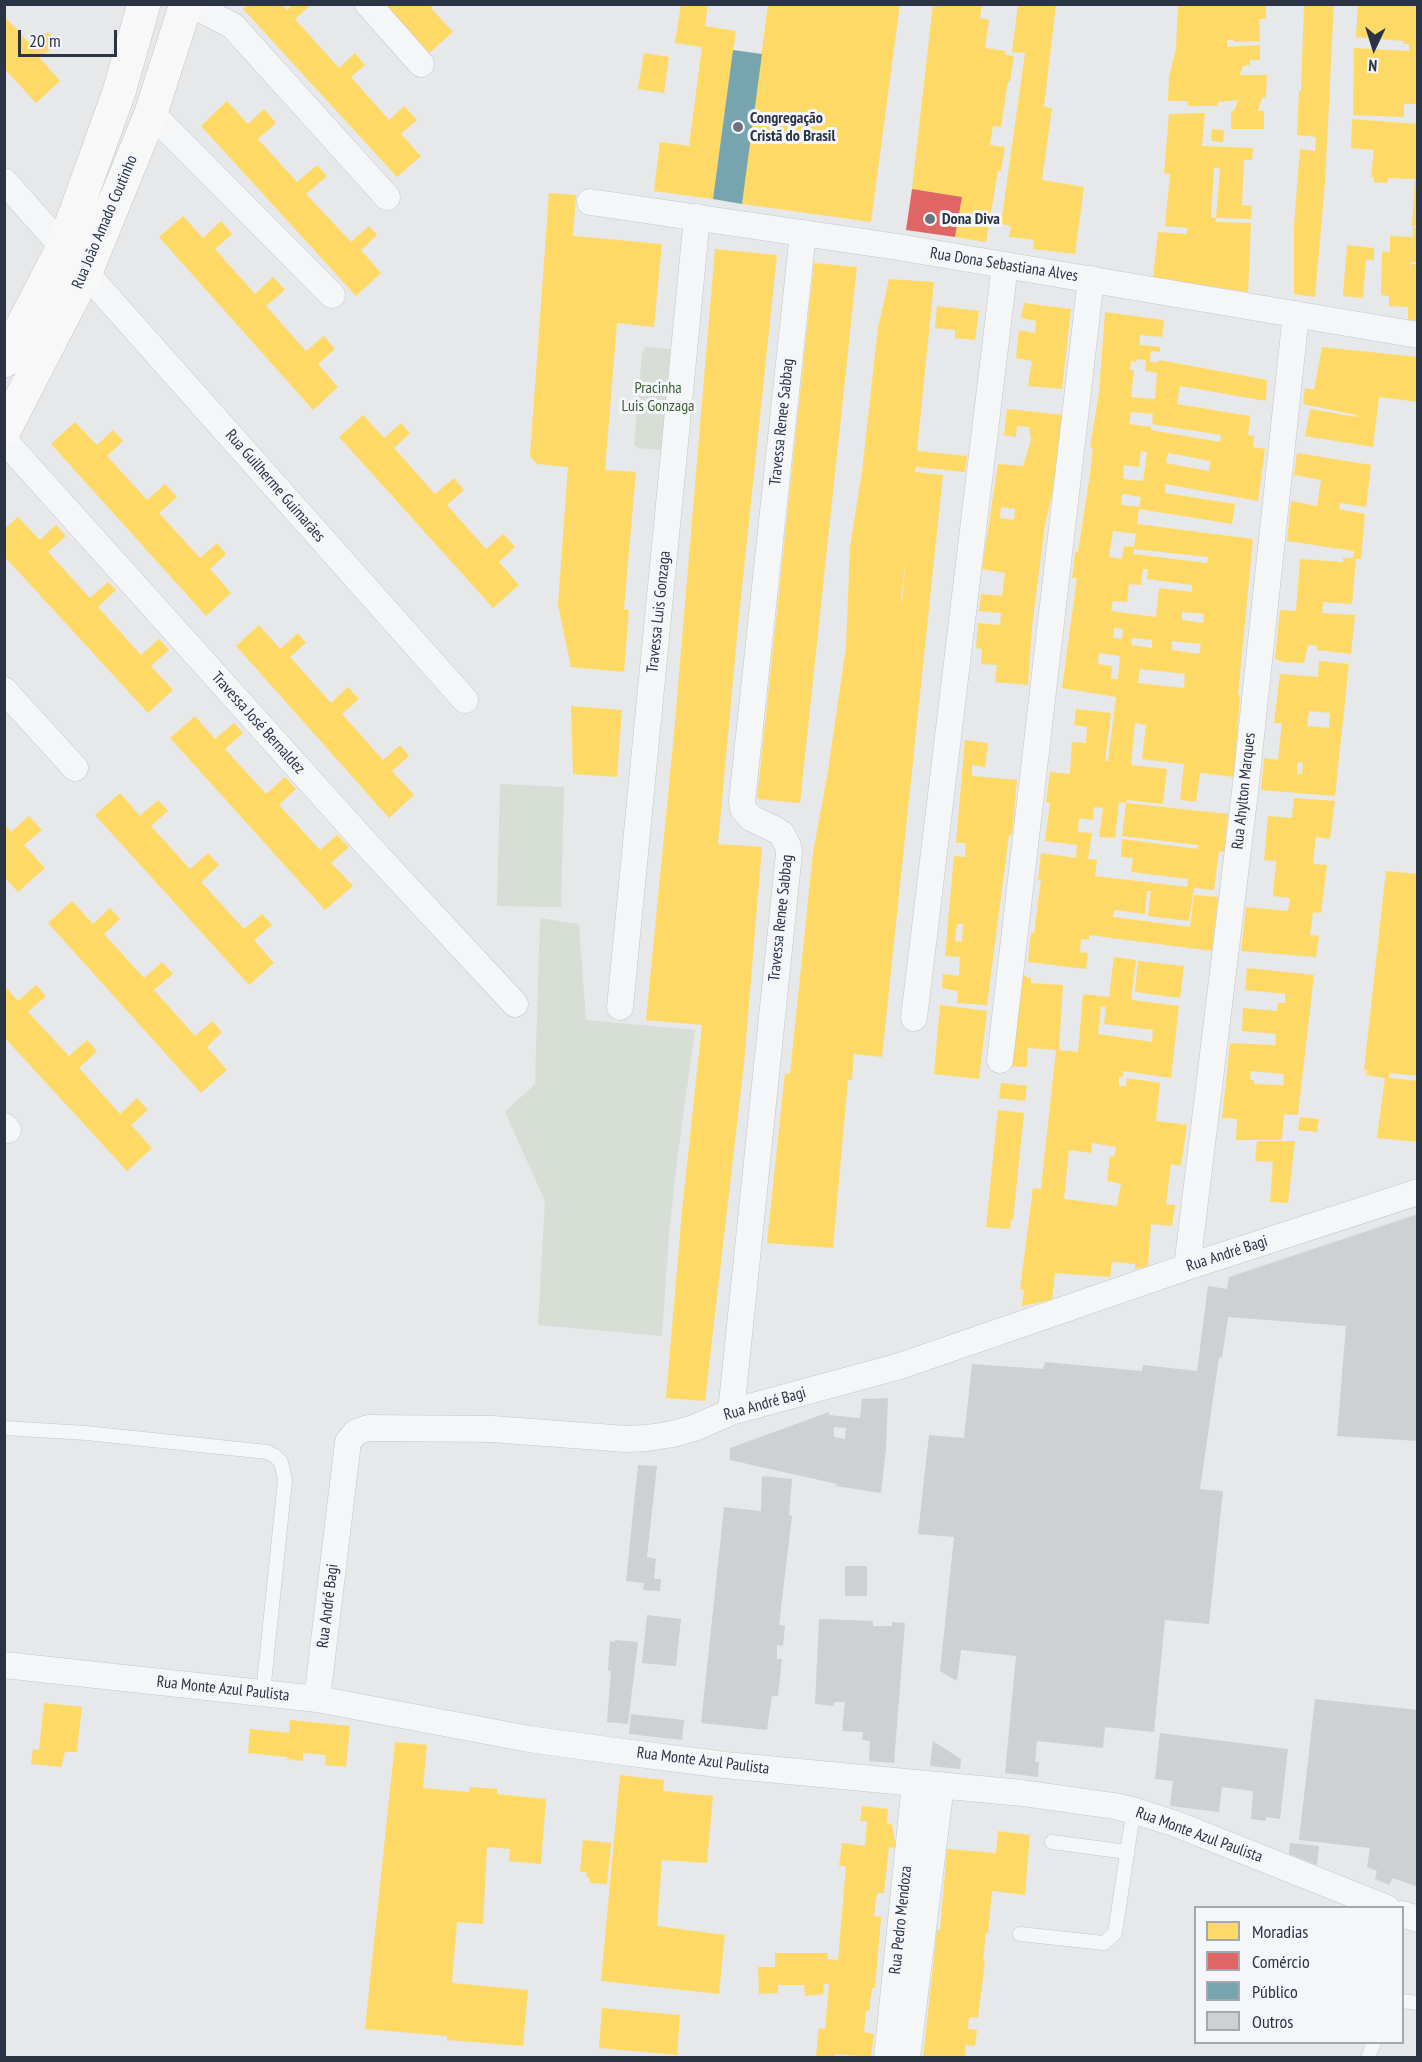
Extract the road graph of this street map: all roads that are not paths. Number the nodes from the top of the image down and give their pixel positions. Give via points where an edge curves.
1 (144, 4) edge
2 (189, 4) edge
3 (368, 4) edge
4 (422, 64) dead end
5 (151, 113) junction
6 (4, 181) edge
7 (387, 197) dead end
8 (590, 202) dead end
9 (697, 217) junction
10 (803, 233) junction
11 (63, 247) junction
12 (1005, 265) junction
13 (86, 272) junction
14 (1091, 279) junction
15 (332, 295) dead end
16 (1296, 314) junction
17 (1418, 335) edge
18 (4, 361) edge
19 (4, 430) edge
20 (4, 440) edge
21 (4, 690) edge
22 (465, 700) dead end
23 (75, 768) dead end
24 (515, 1004) dead end
25 (620, 1007) dead end
26 (914, 1018) dead end
27 (1000, 1060) dead end
28 (1418, 1192) edge
29 (1187, 1267) junction
30 (731, 1412) junction
31 (4, 1428) edge
32 (4, 1665) edge
33 (263, 1693) junction
34 (317, 1699) junction
35 (915, 1783) junction
36 (941, 1785) junction
37 (1136, 1810) junction
38 (1052, 1842) dead end
39 (1127, 1852) junction
40 (1382, 1906) edge
41 (1020, 1934) dead end
42 (1374, 2044) edge
43 (887, 2058) edge
44 (907, 2058) edge
45 (1368, 2058) edge

1 - 11 street, Rua João Amado Coutinho via 119,92
2 - 5 street, Rua João Amado Coutinho
2 - 7 street via 233,26
3 - 4 street
5 - 13 street, Rua João Amado Coutinho
5 - 15 street
6 - 11 street, Rua Guilherme Guimarães
8 - 9 street, Rua Dona Sebastiana Alves
9 - 10 street, Rua Dona Sebastiana Alves
9 - 25 street, Travessa Luis Gonzaga
10 - 12 street, Rua Dona Sebastiana Alves
10 - 30 street, Travessa Renee Sabbag via 742,801 751,818 782,834 789,853
11 - 13 street, Rua Guilherme Guimarães
11 - 18 street, Rua João Amado Coutinho
12 - 14 street, Rua Dona Sebastiana Alves
12 - 26 street
13 - 19 street, Rua João Amado Coutinho
13 - 22 street, Rua Guilherme Guimarães
14 - 16 street, Rua Dona Sebastiana Alves
14 - 27 street
16 - 17 street, Rua Dona Sebastiana Alves
16 - 29 street, Rua Ahylton Marques via 1245,792
20 - 24 street, Travessa José Bernaldez
21 - 23 street
28 - 29 street, Rua André Bagi
29 - 30 street, Rua André Bagi via 900,1366
30 - 34 street, Rua André Bagi via 694,1428 647,1438 492,1429 368,1428 356,1432 348,1442
31 - 33 lane via 267,1452 281,1462 285,1480
32 - 33 street, Rua Monte Azul Paulista
33 - 34 street, Rua Monte Azul Paulista
34 - 35 street, Rua Monte Azul Paulista via 529,1739 725,1765
35 - 36 street, Rua Monte Azul Paulista
35 - 43 street, Rua Pedro Mendoza
36 - 37 street, Rua Monte Azul Paulista via 1066,1798
36 - 44 street, Rua Pedro Mendoza
37 - 39 lane
37 - 40 street, Rua Monte Azul Paulista
38 - 39 lane
39 - 41 lane via 1115,1933 1104,1943
42 - 45 lane

